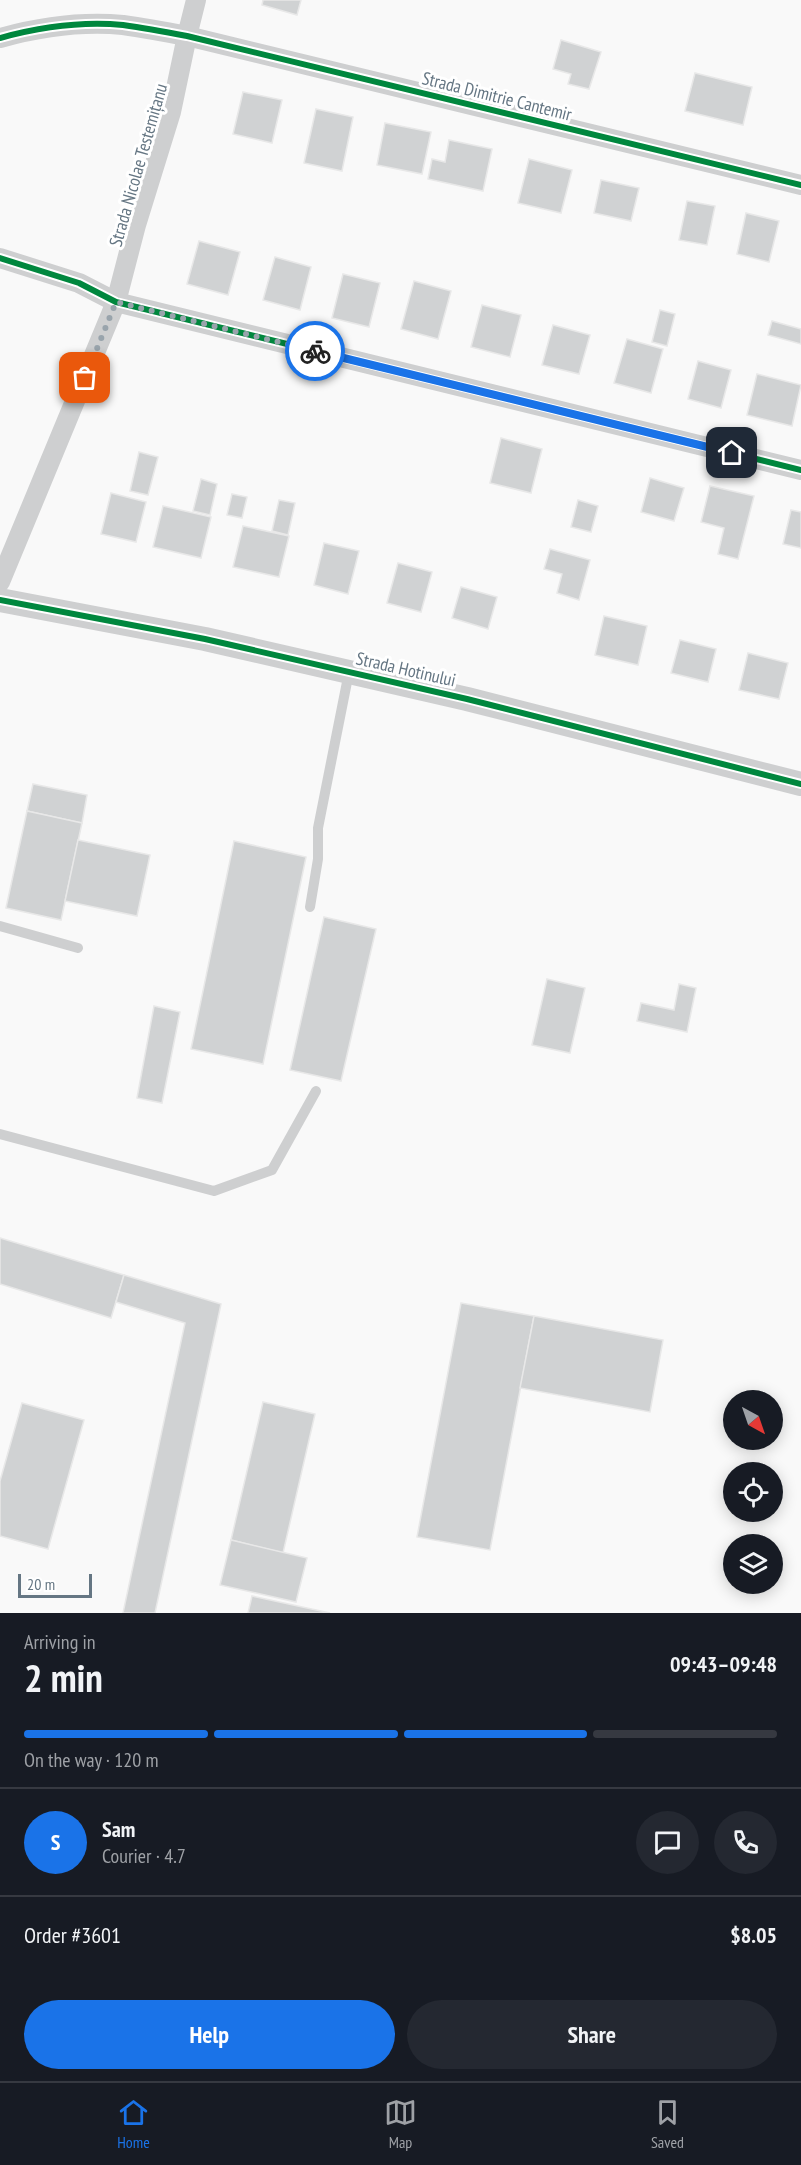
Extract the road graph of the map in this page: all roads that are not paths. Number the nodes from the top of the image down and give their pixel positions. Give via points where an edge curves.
1 (196, 0) edge
2 (187, 36) junction
3 (0, 38) edge
4 (801, 185) edge
5 (0, 258) edge
6 (116, 302) junction
7 (801, 470) edge
8 (0, 582) edge
9 (0, 600) edge
10 (349, 672) junction
11 (801, 784) edge
12 (310, 908) dead end
13 (0, 926) edge
14 (78, 948) dead end
15 (316, 1091) dead end
16 (0, 1134) edge

1 - 2 street, Strada Nicolae Testemițanu
2 - 3 street via 122,25 70,25 33,28
2 - 4 street, Strada Dimitrie Cantemir
2 - 6 street, Strada Nicolae Testemițanu via 171,112
5 - 6 street via 79,283
6 - 7 street
6 - 8 street, Strada Nicolae Testemițanu
9 - 10 street, Strada Hotinului via 205,639
10 - 11 street, Strada Hotinului
10 - 12 lane via 318,828 318,859
13 - 14 lane
15 - 16 lane via 272,1170 214,1191

